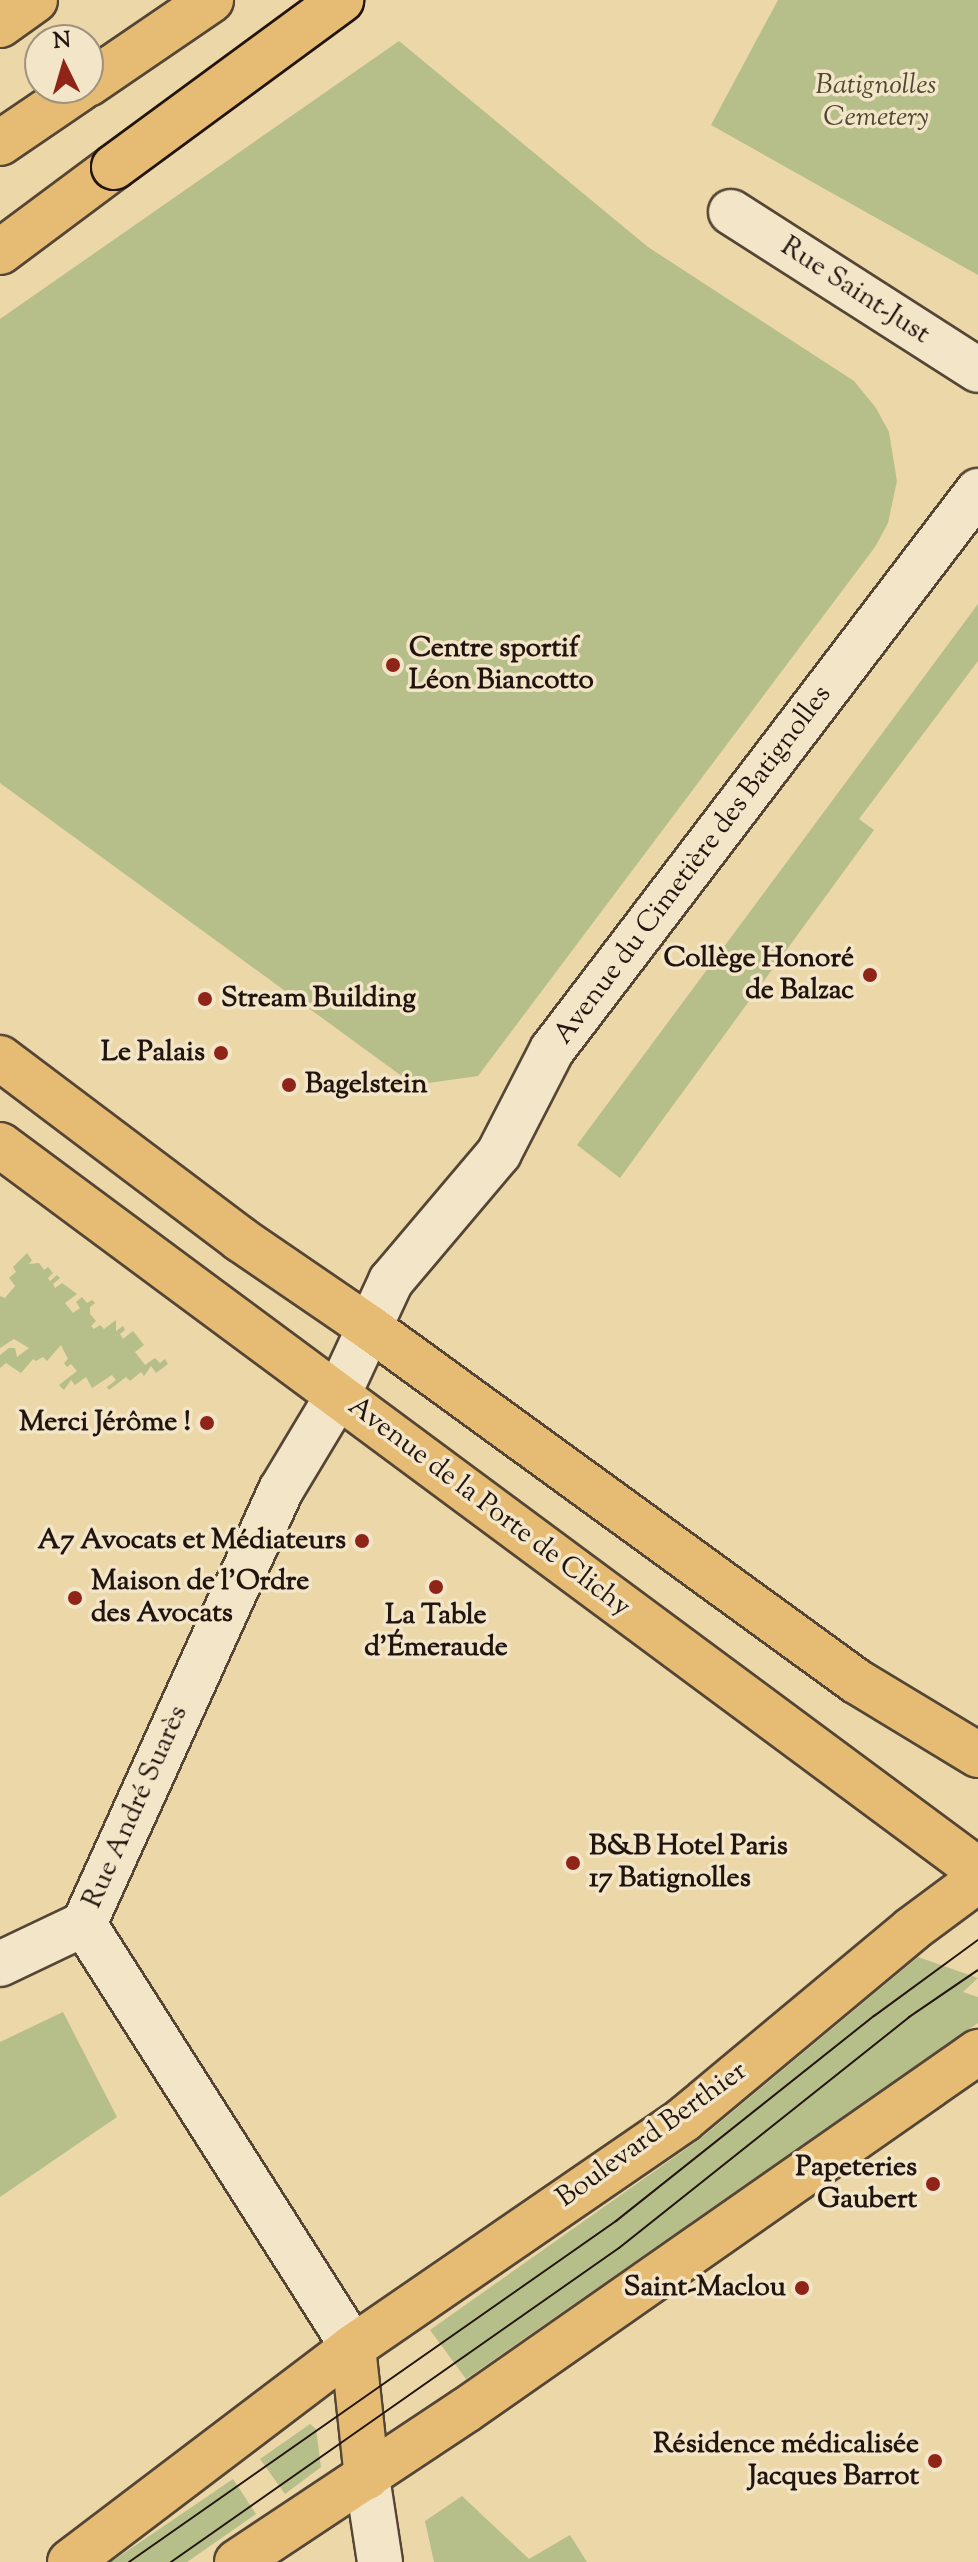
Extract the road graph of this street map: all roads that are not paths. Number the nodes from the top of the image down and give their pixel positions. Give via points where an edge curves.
1 (35, 0) edge
2 (211, 0) edge
3 (341, 0) edge
4 (0, 25) edge
5 (104, 73) edge
6 (57, 104) edge
7 (0, 143) edge
8 (731, 212) dead end
9 (0, 252) edge
10 (978, 370) edge
11 (978, 491) edge
12 (0, 1058) edge
13 (0, 1145) edge
14 (370, 1328) junction
15 (338, 1395) junction
16 (978, 1755) edge
17 (978, 1870) edge
18 (978, 1880) edge
19 (84, 1924) junction
20 (0, 1964) edge
21 (978, 2052) edge
22 (353, 2347) junction
23 (367, 2477) junction
24 (70, 2562) edge
25 (237, 2562) edge
26 (380, 2562) edge

1 - 4 main road
2 - 5 main road
3 - 9 main road, bridge
6 - 7 main road
8 - 10 street, Rue Saint-Just
11 - 14 street, Avenue du Cimetière des Batignolles via 552,1050 499,1153 391,1281
12 - 14 main road via 240,1239
13 - 15 main road, Avenue de la Porte de Clichy
14 - 15 street, Rue André Suarès
14 - 16 main road via 856,1681
15 - 17 main road, Avenue de la Porte de Clichy
15 - 19 street, Rue André Suarès via 281,1490
18 - 22 main road, Boulevard Berthier via 683,2120
19 - 20 street
19 - 22 street, Rue André Suarès
21 - 23 main road
22 - 23 main road
22 - 24 main road, Boulevard Berthier
23 - 25 main road
23 - 26 street

